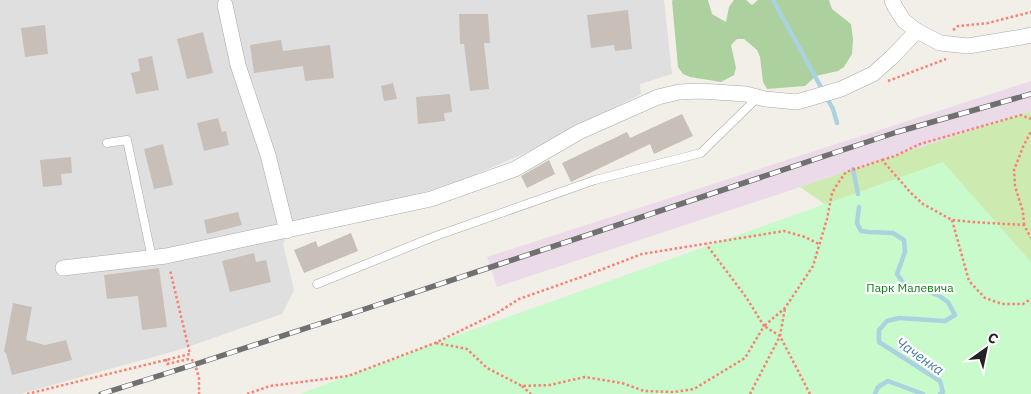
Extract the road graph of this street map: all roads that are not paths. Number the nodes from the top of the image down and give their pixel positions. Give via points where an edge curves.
1 (892, 0) edge
2 (225, 5) dead end
3 (917, 31) junction
4 (1031, 34) edge
5 (758, 97) junction
6 (107, 143) dead end
7 (286, 231) junction
8 (159, 257) junction
9 (63, 268) dead end
10 (317, 284) dead end

1 - 3 street via 904,21
2 - 7 street via 238,65 268,155
3 - 4 street via 940,43 968,46
3 - 5 street via 873,74 841,89 797,102
5 - 7 street via 700,91 658,97 579,132 503,174 431,199
5 - 10 lane via 701,153 595,180 433,237
6 - 8 lane via 127,140
7 - 8 street
8 - 9 street

